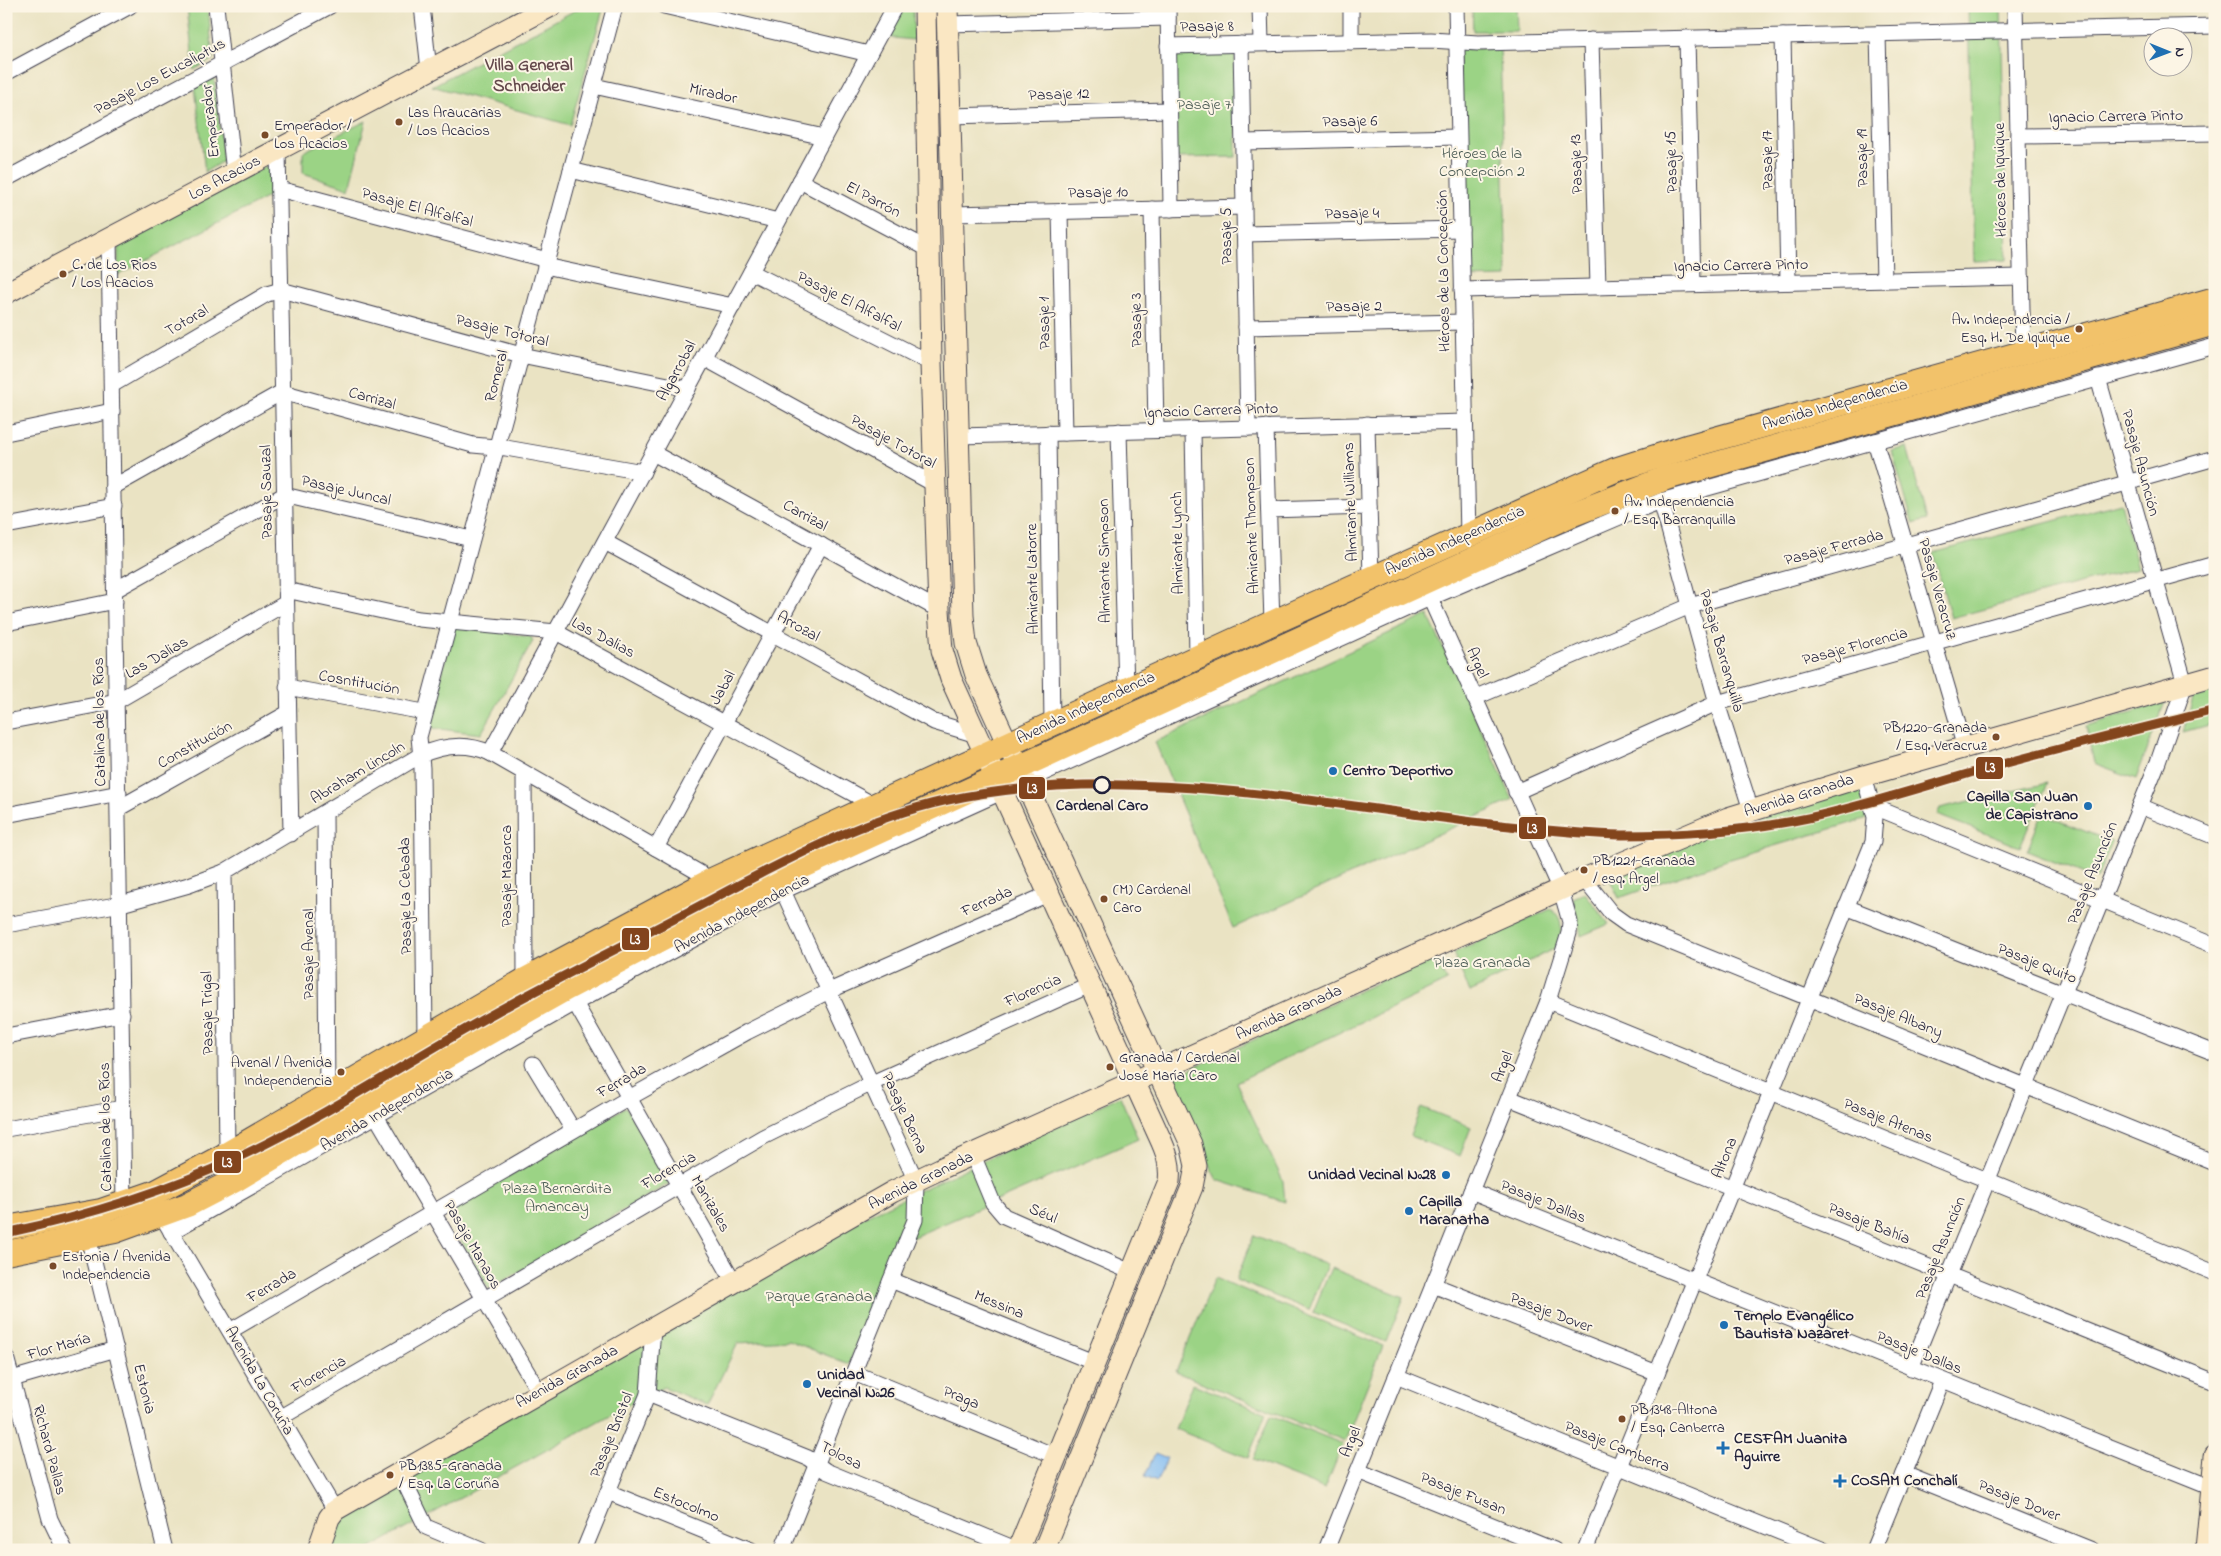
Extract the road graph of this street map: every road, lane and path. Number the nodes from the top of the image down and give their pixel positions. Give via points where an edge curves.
1 (130, 6) edge
2 (216, 6) edge
3 (330, 6) edge
4 (422, 6) edge
5 (551, 6) edge
6 (615, 6) edge
7 (664, 6) edge
8 (894, 6) edge
9 (925, 6) edge
10 (1260, 6) edge
11 (1351, 6) edge
12 (1456, 6) edge
13 (2015, 6) edge
14 (1168, 12) edge
15 (948, 15) edge
16 (2215, 26) edge
17 (2015, 31) junction
18 (1878, 34) junction
19 (1783, 36) junction
20 (1686, 38) junction
21 (1591, 40) junction
22 (1351, 42) junction
23 (1456, 42) junction
24 (1241, 44) junction
25 (1261, 44) junction
26 (1168, 46) junction
27 (869, 54) junction
28 (222, 63) junction
29 (429, 70) junction
30 (6, 72) edge
31 (594, 86) junction
32 (1169, 110) junction
33 (950, 116) junction
34 (2215, 133) edge
35 (2018, 136) junction
36 (824, 137) junction
37 (1458, 137) junction
38 (1243, 142) junction
39 (278, 150) junction
40 (571, 170) junction
41 (234, 173) junction
42 (6, 179) edge
43 (800, 181) junction
44 (279, 189) junction
45 (1244, 207) junction
46 (1152, 209) junction
47 (1171, 209) junction
48 (1060, 212) junction
49 (953, 214) junction
50 (778, 221) junction
51 (1461, 229) junction
52 (1244, 234) junction
53 (109, 239) junction
54 (930, 250) junction
55 (546, 263) junction
56 (751, 272) junction
57 (2021, 277) junction
58 (1884, 280) junction
59 (1788, 282) junction
60 (1693, 284) junction
61 (1598, 287) junction
62 (281, 290) junction
63 (1462, 290) junction
64 (6, 293) edge
65 (2215, 298) edge
66 (732, 306) junction
67 (1463, 322) junction
68 (2215, 324) edge
69 (1246, 327) junction
70 (2215, 346) edge
71 (2023, 353) junction
72 (521, 355) junction
73 (704, 358) junction
74 (931, 363) junction
75 (2098, 378) junction
76 (112, 385) junction
77 (688, 389) junction
78 (282, 392) junction
79 (112, 411) junction
80 (1465, 422) junction
81 (1367, 424) junction
82 (1266, 427) junction
83 (1248, 428) junction
84 (1193, 429) junction
85 (1156, 430) junction
86 (1119, 431) junction
87 (6, 433) edge
88 (1048, 433) junction
89 (1065, 433) junction
90 (959, 436) junction
91 (1875, 441) junction
92 (496, 448) junction
93 (653, 453) junction
94 (2215, 458) edge
95 (642, 472) junction
96 (934, 484) junction
97 (2127, 484) junction
98 (114, 487) junction
99 (284, 494) junction
100 (1661, 501) junction
101 (114, 506) junction
102 (1369, 507) junction
103 (1269, 510) junction
104 (6, 526) edge
105 (1468, 536) junction
106 (471, 539) junction
107 (605, 542) junction
108 (821, 545) junction
109 (1906, 546) junction
110 (2215, 564) edge
111 (1371, 579) junction
112 (2155, 581) junction
113 (115, 596) junction
114 (286, 597) junction
115 (1430, 598) junction
116 (1690, 606) junction
117 (939, 610) junction
118 (448, 622) junction
119 (6, 623) edge
120 (1272, 623) junction
121 (556, 632) junction
122 (773, 634) junction
123 (1934, 643) junction
124 (1198, 657) junction
125 (2215, 676) edge
126 (2185, 684) junction
127 (287, 687) junction
128 (1126, 690) junction
129 (1474, 698) junction
130 (117, 701) junction
131 (1717, 703) junction
132 (424, 712) junction
133 (288, 713) junction
134 (6, 722) edge
135 (724, 723) junction
136 (1052, 724) junction
137 (1007, 744) junction
138 (981, 745) junction
139 (1965, 748) junction
140 (490, 753) junction
141 (419, 756) junction
142 (524, 773) junction
143 (1022, 774) junction
144 (1864, 776) junction
145 (999, 785) junction
146 (1516, 792) junction
147 (119, 800) junction
148 (874, 805) junction
149 (1872, 806) junction
150 (2140, 806) junction
151 (1751, 810) junction
152 (326, 814) junction
153 (6, 815) edge
154 (291, 834) junction
155 (2215, 837) edge
156 (656, 848) junction
157 (224, 872) junction
158 (1584, 879) junction
159 (712, 880) junction
160 (1561, 890) junction
161 (783, 891) junction
162 (1048, 894) junction
163 (2102, 900) junction
164 (121, 904) junction
165 (1082, 904) junction
166 (1846, 907) junction
167 (1058, 915) junction
168 (6, 925) edge
169 (2215, 946) edge
170 (525, 980) junction
171 (1090, 984) junction
172 (829, 991) junction
173 (2063, 993) junction
174 (571, 995) junction
175 (1809, 999) junction
176 (1548, 1001) junction
177 (122, 1014) junction
178 (6, 1036) edge
179 (426, 1037) junction
180 (2215, 1054) edge
181 (533, 1064) dead end
182 (1160, 1071) junction
183 (1135, 1082) junction
184 (872, 1084) junction
185 (2025, 1087) junction
186 (1771, 1092) junction
187 (327, 1095) junction
188 (629, 1098) junction
189 (1509, 1098) junction
190 (123, 1108) junction
191 (376, 1116) junction
192 (6, 1129) edge
193 (573, 1130) junction
194 (227, 1154) junction
195 (973, 1155) junction
196 (2215, 1163) edge
197 (1987, 1180) junction
198 (916, 1181) junction
199 (679, 1185) junction
200 (1732, 1187) junction
201 (1471, 1191) junction
202 (124, 1205) junction
203 (433, 1212) junction
204 (167, 1224) junction
205 (6, 1228) edge
206 (88, 1237) junction
207 (6, 1253) edge
208 (1131, 1272) junction
209 (2215, 1273) edge
210 (1949, 1275) junction
211 (891, 1280) junction
212 (1694, 1281) junction
213 (734, 1282) junction
214 (1433, 1285) junction
215 (483, 1299) junction
216 (653, 1329) junction
217 (230, 1332) junction
218 (116, 1350) junction
219 (6, 1357) edge
220 (1093, 1362) junction
221 (1911, 1368) junction
222 (854, 1373) junction
223 (1657, 1373) junction
224 (1396, 1376) junction
225 (12, 1379) junction
226 (1942, 1381) junction
227 (2215, 1382) edge
228 (539, 1392) junction
229 (648, 1394) junction
230 (280, 1418) junction
231 (1055, 1456) junction
232 (2215, 1456) edge
233 (817, 1464) junction
234 (1619, 1466) junction
235 (1358, 1471) junction
236 (400, 1473) junction
237 (1904, 1474) junction
238 (2213, 1489) edge
239 (608, 1492) junction
240 (334, 1510) junction
241 (65, 1550) edge
242 (165, 1550) edge
243 (318, 1550) edge
244 (481, 1550) edge
245 (584, 1550) edge
246 (751, 1550) edge
247 (782, 1550) edge
248 (1018, 1550) edge
249 (1044, 1550) edge
250 (1326, 1550) edge
251 (1554, 1550) edge
252 (1585, 1550) edge
253 (1824, 1550) edge
254 (1873, 1550) edge
255 (2092, 1550) edge
256 (2206, 1550) edge

1 - 30 street
2 - 28 street, Emperador
3 - 28 street, Pasaje Los Eucaliptus
4 - 29 street
5 - 29 main road, Los Acacios
6 - 31 street, Romeral
7 - 27 street
8 - 27 street, Algarrobal
9 - 54 main road
10 - 25 street
11 - 22 street
12 - 23 street, Héroes de La Concepción
13 - 17 street, Héroes de Iquique
14 - 15 street
14 - 26 street
15 - 33 main road
16 - 17 street, Pasaje 8
17 - 18 street, Pasaje 8
17 - 35 street, Héroes de Iquique
18 - 19 street, Pasaje 8
18 - 58 street, Pasaje 19
19 - 20 street, Pasaje 8
19 - 59 street, Pasaje 17
20 - 21 street, Pasaje 8
20 - 60 street, Pasaje 15
21 - 23 street, Pasaje 8
21 - 61 street, Pasaje 13
22 - 23 street, Pasaje 8
22 - 25 street, Pasaje 8
23 - 37 street, Héroes de La Concepción
24 - 25 street, Pasaje 8
24 - 26 street, Pasaje 8
24 - 38 street, Pasaje 5
26 - 32 street
27 - 36 street, Algarrobal
28 - 41 street, Emperador
28 - 42 street, Pasaje Los Eucaliptus
29 - 39 main road, Los Acacios
31 - 36 street, Mirador
31 - 40 street, Romeral
32 - 33 street, Pasaje 12
32 - 47 street
33 - 49 main road
34 - 35 street, Ignacio Carrera Pinto
35 - 57 street, Héroes de Iquique
36 - 43 street, Algarrobal
37 - 38 street, Pasaje 6
37 - 51 street, Héroes de La Concepción
38 - 45 street, Pasaje 5
39 - 41 main road, Los Acacios
39 - 44 street, Pasaje Sauzal
40 - 50 street
40 - 55 street, Romeral
41 - 53 main road, Los Acacios
43 - 50 street, Algarrobal
43 - 54 street, El Parrón
44 - 55 street, Pasaje El Alfalfal
44 - 62 street, Pasaje Sauzal
45 - 47 street, Pasaje 10
45 - 52 street, Pasaje 5
46 - 47 street, Pasaje 10
46 - 48 street, Pasaje 10
46 - 85 street, Pasaje 3
48 - 49 street, Pasaje 10
48 - 89 street, Pasaje 1
49 - 90 main road
50 - 56 street, Algarrobal
51 - 52 street, Pasaje 4
51 - 63 street, Héroes de La Concepción
52 - 69 street, Pasaje 5
53 - 64 main road, Los Acacios
53 - 76 street, Catalina de los Ríos
54 - 74 main road
55 - 66 street, Pasaje El Alfalfal
55 - 72 street, Romeral
56 - 66 street, Algarrobal
56 - 74 street, Pasaje El Alfalfal
57 - 58 street, Ignacio Carrera Pinto
57 - 71 street, Héroes de Iquique
58 - 59 street, Ignacio Carrera Pinto
59 - 60 street, Ignacio Carrera Pinto
60 - 61 street, Ignacio Carrera Pinto
61 - 63 street, Ignacio Carrera Pinto
62 - 72 street, Pasaje Totoral
62 - 76 street, Totoral via 267,294
62 - 78 street, Pasaje Sauzal
63 - 67 street, Héroes de La Concepción
65 - 71 main road, Avenida Independencia
66 - 73 street, Algarrobal
67 - 69 street, Pasaje 2
67 - 80 street, Héroes de La Concepción
68 - 143 main road, Avenida Independencia via 1640,487 1568,516
69 - 83 street, Pasaje 5
70 - 75 street, Avenida Independencia
71 - 105 main road, Avenida Independencia via 1641,461
72 - 77 street, Pasaje Totoral
72 - 92 street, Romeral
73 - 77 street, Algarrobal
73 - 96 street, Pasaje Totoral
74 - 96 main road
75 - 91 street, Avenida Independencia
75 - 97 street, Pasaje Asunción
76 - 79 street, Catalina de los Ríos
77 - 93 street, Algarrobal
78 - 92 street, Carrizal via 472,446
78 - 98 street
78 - 99 street, Pasaje Sauzal
79 - 87 street
79 - 98 street, Catalina de los Ríos
80 - 81 street, Ignacio Carrera Pinto
80 - 105 street, Héroes de La Concepción
81 - 82 street, Ignacio Carrera Pinto
81 - 102 street, Almirante Williams
82 - 83 street, Ignacio Carrera Pinto
82 - 103 street, Almirante Thompson
83 - 84 street, Ignacio Carrera Pinto
84 - 85 street, Ignacio Carrera Pinto
84 - 124 street, Almirante Lynch
85 - 86 street, Ignacio Carrera Pinto
86 - 89 street, Ignacio Carrera Pinto
86 - 128 street, Almirante Simpson
88 - 89 street, Ignacio Carrera Pinto
88 - 90 street, Ignacio Carrera Pinto
88 - 136 street, Almirante Latorre
90 - 137 main road via 966,643 976,675
91 - 100 street, Avenida Independencia
91 - 109 street, Pasaje Veracruz
92 - 95 street, Carrizal
92 - 106 street, Romeral
93 - 95 street, Algarrobal
93 - 108 street, Carrizal
94 - 97 street, Pasaje Ferrada
95 - 107 street, Algarrobal
96 - 117 main road
97 - 109 street, Pasaje Ferrada
97 - 112 street, Pasaje Asunción
98 - 101 street, Catalina de los Ríos
99 - 106 street, Pasaje Juncal
99 - 113 street, Pasaje Juncal
99 - 114 street, Pasaje Sauzal
100 - 115 street, Avenida Independencia
100 - 116 street, Pasaje Barranquilla
101 - 104 street
101 - 113 street, Catalina de los Ríos
102 - 103 street
102 - 111 street, Almirante Williams
103 - 120 street, Almirante Thompson
105 - 111 main road, Avenida Independencia
106 - 118 street, Romeral
107 - 121 street, Algarrobal
107 - 122 street, Arrozal
108 - 117 street, Carrizal
108 - 122 street, Jabal
109 - 116 street, Pasaje Ferrada
109 - 123 street, Pasaje Veracruz
110 - 112 street, Pasaje Florencia
111 - 120 main road, Avenida Independencia
112 - 123 street, Pasaje Florencia
112 - 126 street, Pasaje Asunción
113 - 119 street, Pasaje Juncal
113 - 130 street, Catalina de los Ríos
114 - 118 street, Las Dalias
114 - 127 street, Pasaje Sauzal
114 - 130 street, Las Dalias
115 - 129 street, Argel
115 - 143 street, Avenida Independencia
116 - 129 street, Pasaje Ferrada
116 - 131 street, Pasaje Barranquilla
117 - 138 main road via 946,665
118 - 121 street, Las Dalias
118 - 132 street, Romeral
120 - 124 main road, Avenida Independencia
121 - 135 street, Las Dalias
121 - 140 street, Algarrobal
122 - 135 street, Jabal
122 - 138 street, Arrozal
123 - 131 street, Pasaje Florencia
123 - 139 street, Pasaje Veracruz
124 - 128 main road, Avenida Independencia
125 - 126 main road, Avenida Granada
126 - 139 main road, Avenida Granada
126 - 150 street, Pasaje Asunción
127 - 132 street, Cosntitución
127 - 133 street, Pasaje Sauzal
128 - 136 main road, Avenida Independencia
129 - 146 street, Argel
130 - 134 street, Las Dalias
130 - 147 street, Catalina de los Ríos
131 - 146 street, Pasaje Florencia
131 - 151 street, Pasaje Barranquilla
132 - 141 street, Romeral via 418,737
133 - 147 street, Constitución
133 - 154 street, Pasaje Sauzal
135 - 148 street, Las Dalias
135 - 156 street, Jabal
136 - 137 main road, Avenida Independencia
137 - 138 main road, Avenida Independencia
137 - 143 main road
138 - 145 main road
138 - 148 main road, Avenida Independencia
139 - 144 main road, Avenida Granada
140 - 141 street, Abraham Lincoln via 459,745
140 - 142 street, Abraham Lincoln
141 - 152 street, Abraham Lincoln
141 - 179 street, Pasaje La Cebada via 422,768
142 - 156 street, Abraham Lincoln
142 - 170 street, Pasaje Mazorca
143 - 145 main road, Avenida Independencia
143 - 165 main road
144 - 149 street, Altona
144 - 151 main road, Avenida Granada
145 - 161 street, Avenida Independencia
145 - 162 main road
145 - 174 main road, Avenida Independencia via 775,879
146 - 160 street, Argel
147 - 153 street, Constitución
147 - 164 street, Catalina de los Ríos
148 - 159 main road, Avenida Independencia
149 - 163 street
149 - 166 street, Altona via 1876,825 1873,842
150 - 155 street
150 - 163 street, Pasaje Asunción
151 - 158 main road, Avenida Granada
152 - 154 street, Abraham Lincoln
152 - 187 street, Pasaje Avenal
154 - 157 street, Abraham Lincoln
156 - 159 street, Abraham Lincoln
157 - 164 street, Abraham Lincoln
157 - 194 street, Pasaje Trigal
158 - 160 main road, Avenida Granada
158 - 175 street, Pasaje Albany via 1612,914 1626,924
159 - 170 main road, Avenida Independencia
160 - 176 street, Argel via 1570,922 1569,933
160 - 182 main road, Avenida Granada
161 - 172 street, Pasaje Berna
161 - 174 street, Avenida Independencia
162 - 167 main road
162 - 172 street, Ferrada
163 - 169 street
163 - 173 street, Pasaje Asunción
164 - 168 street, Abraham Lincoln
164 - 177 street, Catalina de los Ríos
165 - 167 main road via 1074,915
165 - 182 main road
166 - 173 street, Pasaje Quito
166 - 175 street, Altona
167 - 171 main road
170 - 179 main road, Avenida Independencia
171 - 183 main road
171 - 184 street, Florencia
172 - 184 street, Pasaje Berna
172 - 188 street, Ferrada via 747,1032
173 - 180 street, Pasaje Quito
173 - 185 street, Pasaje Asunción
174 - 188 street, Manizales
174 - 191 street, Avenida Independencia
174 - 204 main road, Avenida Independencia via 364,1103
175 - 185 street, Pasaje Albany
175 - 186 street, Altona
176 - 186 street, Pasaje Atenas
176 - 189 street, Argel
177 - 178 street
177 - 190 street, Catalina de los Ríos
179 - 187 main road, Avenida Independencia
181 - 193 street
182 - 183 main road, Avenida Granada
182 - 249 main road via 1195,1155 1194,1177
183 - 195 main road, Avenida Granada
183 - 208 main road via 1166,1151 1170,1171 1169,1181
184 - 198 street, Pasaje Berna
184 - 199 street, Florencia via 763,1137
185 - 196 street, Pasaje Albany
185 - 197 street, Pasaje Asunción
186 - 197 street, Pasaje Atenas
186 - 200 street, Altona
187 - 194 main road, Avenida Independencia
188 - 193 street, Ferrada
188 - 199 street, Manizales
189 - 200 street, Pasaje Bahía
189 - 201 street, Argel
190 - 192 street
190 - 202 street, Catalina de los Ríos
191 - 203 street, Pasaje Manaos
191 - 204 street, Avenida Independencia
193 - 203 street, Ferrada
194 - 202 main road, Avenida Independencia via 156,1192
195 - 198 main road, Avenida Granada
195 - 208 street, Séul via 993,1203 1004,1216
197 - 209 street, Pasaje Atenas
197 - 210 street, Pasaje Asunción
198 - 211 street, Pasaje Berna via 915,1220
198 - 213 main road, Avenida Granada
199 - 213 street, Manizales
199 - 215 street, Florencia
200 - 210 street, Pasaje Bahía
200 - 212 street, Altona
201 - 212 street, Pasaje Dallas
201 - 214 street, Argel
202 - 205 main road, Avenida Independencia
203 - 215 street, Pasaje Manaos
203 - 217 street, Ferrada
204 - 206 main road, Avenida Independencia
204 - 217 street, Avenida La Coruña
206 - 207 main road, Avenida Independencia
206 - 218 street, Estonia
208 - 220 main road
210 - 221 street, Pasaje Asunción
210 - 227 street, Pasaje Bahía
211 - 220 street, Messina
211 - 222 street, Pasaje Berna
212 - 221 street, Pasaje Dallas
212 - 223 street, Altona
213 - 216 main road, Avenida Granada
214 - 223 street, Pasaje Dover
214 - 224 street, Argel
215 - 228 street, Pasaje Manaos
215 - 230 street, Florencia
216 - 228 main road, Avenida Granada
216 - 229 street, Pasaje Bristol
217 - 230 street, Avenida La Coruña
218 - 225 street, Flor María
218 - 242 street, Estonia
219 - 225 street, Richard Pallas
220 - 231 main road
221 - 226 street, Pasaje Dallas
222 - 231 street, Praga
222 - 233 street, Pasaje Berna
223 - 234 street, Altona
224 - 234 street, Pasaje Camberra
224 - 235 street, Argel
225 - 241 street, Richard Pallas via 50,1519
226 - 237 street
226 - 238 street, Pasaje Dallas
228 - 236 main road, Avenida Granada
229 - 233 street, Tolosa
229 - 239 street, Pasaje Bristol
230 - 240 street, Avenida La Coruña
231 - 248 main road
232 - 238 main road
233 - 247 street, Pasaje Berna
233 - 248 street, Tolosa via 826,1471
234 - 252 street, Altona
234 - 253 street, Pasaje Camberra
235 - 250 street, Argel
235 - 251 street, Pasaje Fusan
236 - 240 main road, Avenida Granada
236 - 244 street via 426,1527
237 - 254 street
237 - 255 street, Pasaje Dover
238 - 256 main road
239 - 245 street, Pasaje Bristol
239 - 246 street, Estocolmo
240 - 243 main road

